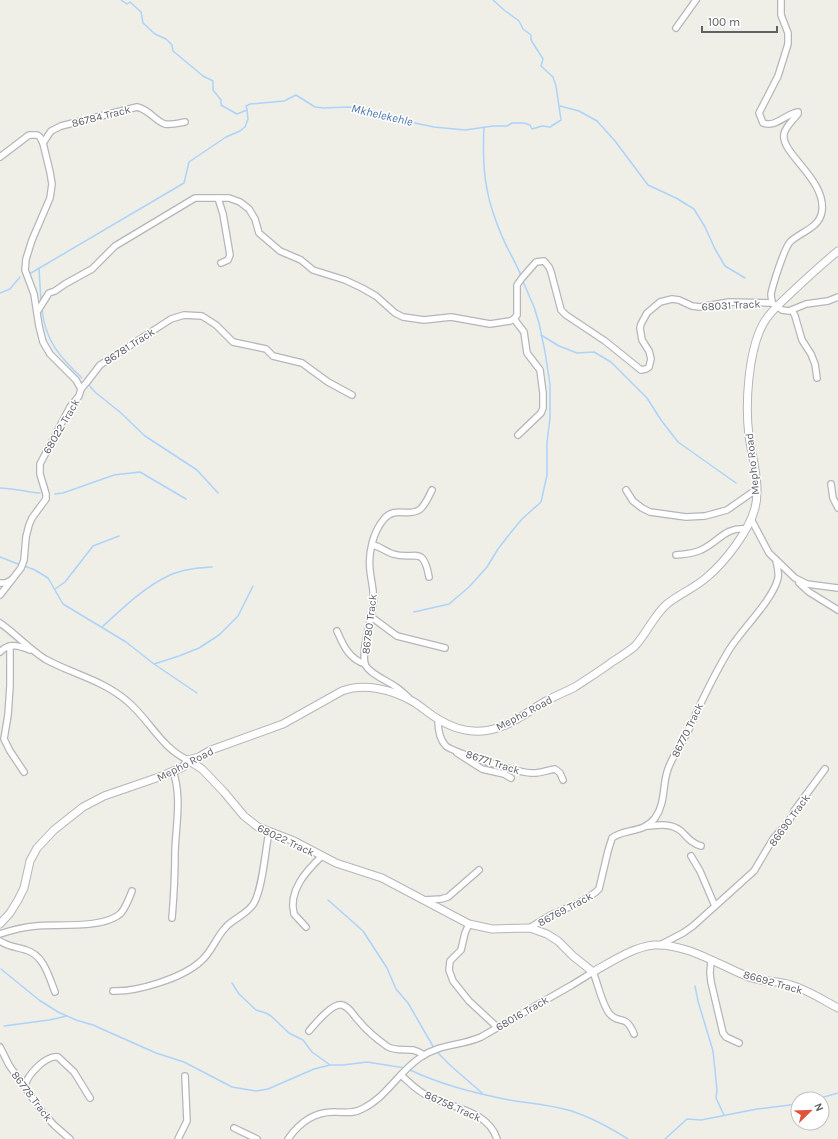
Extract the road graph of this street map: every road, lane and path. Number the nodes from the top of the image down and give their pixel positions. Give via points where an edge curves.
1 (696, 0) edge
2 (781, 0) edge
3 (676, 28) dead end
4 (185, 122) dead end
5 (43, 143) junction
6 (0, 157) edge
7 (218, 198) junction
8 (838, 251) edge
9 (221, 263) dead end
10 (838, 297) edge
11 (774, 304) junction
12 (792, 310) junction
13 (37, 312) junction
14 (514, 319) junction
15 (817, 378) dead end
16 (81, 390) junction
17 (352, 395) dead end
18 (518, 435) dead end
19 (831, 484) dead end
20 (757, 489) junction
21 (432, 490) dead end
22 (626, 490) dead end
23 (838, 508) edge
24 (751, 519) junction
25 (746, 529) junction
26 (373, 545) junction
27 (676, 555) dead end
28 (776, 560) junction
29 (429, 577) dead end
30 (795, 578) junction
31 (12, 580) junction
32 (0, 583) edge
33 (838, 588) edge
34 (0, 595) edge
35 (838, 610) edge
36 (370, 616) junction
37 (0, 623) edge
38 (337, 631) dead end
39 (10, 646) junction
40 (445, 648) dead end
41 (0, 652) edge
42 (34, 652) junction
43 (365, 664) junction
44 (410, 700) junction
45 (438, 720) junction
46 (450, 749) junction
47 (188, 760) junction
48 (825, 769) dead end
49 (173, 771) junction
50 (24, 772) dead end
51 (511, 778) dead end
52 (563, 780) dead end
53 (647, 826) junction
54 (269, 832) junction
55 (701, 846) dead end
56 (322, 856) junction
57 (691, 856) dead end
58 (479, 870) dead end
59 (754, 872) joint
60 (132, 891) dead end
61 (424, 900) junction
62 (715, 906) junction
63 (172, 918) dead end
64 (0, 924) edge
65 (469, 924) junction
66 (306, 927) dead end
67 (530, 928) junction
68 (0, 934) edge
69 (0, 941) edge
70 (660, 945) junction
71 (711, 960) junction
72 (593, 972) junction
73 (113, 991) dead end
74 (55, 992) dead end
75 (838, 1008) edge
76 (498, 1027) junction
77 (309, 1031) dead end
78 (634, 1034) dead end
79 (739, 1043) dead end
80 (0, 1047) edge
81 (424, 1055) junction
82 (401, 1075) junction
83 (185, 1076) dead end
84 (25, 1086) junction
85 (90, 1098) dead end
86 (234, 1128) dead end
87 (70, 1139) edge
88 (178, 1139) edge
89 (257, 1139) edge
90 (288, 1139) edge
91 (497, 1139) edge

1 - 3 street
2 - 11 street via 781,15 788,33 788,44 778,76 759,113 763,123 768,125 798,112 785,132 784,139 789,150 816,185 822,199 822,212 817,222 786,247 771,294
4 - 5 street, 86784 Track via 165,124 137,107 61,126 51,131
5 - 6 street via 37,135 29,135
5 - 13 street, 68022 Track via 52,184 50,198 32,240 25,265
7 - 9 street via 230,255 228,260
7 - 13 street via 195,198 115,246 92,269 49,293
7 - 14 street via 235,199 245,205 252,214 261,236 280,251 301,260 313,270 362,288 403,317 424,320 452,317 490,324
8 - 11 street, Mepho Road
10 - 12 street
11 - 12 street, 68031 Track via 785,311
11 - 14 street, 68031 Track via 729,302 700,307 672,299 660,302 647,314 640,328 642,340 650,355 650,364 644,370 566,315 562,310 549,267 544,261 536,262 516,289 517,315
11 - 20 street, Mepho Road via 759,333 749,382 749,435
12 - 15 street via 802,340 815,364
13 - 16 street, 68022 Track via 40,334 46,348 76,380
14 - 18 street via 524,332 527,353 540,370 543,393 543,408 540,414
16 - 17 street, 86781 Track via 100,365 176,316 189,315 202,316 216,324 233,342 266,349 273,356 302,363
16 - 31 street, 68022 Track via 40,464 46,499 28,525 24,560
19 - 23 street
20 - 22 street via 727,510 705,516 686,517 650,512 633,501
20 - 24 street, Mepho Road via 756,506
21 - 26 street, 86780 Track via 418,510 394,512 385,518 377,530
24 - 25 street, Mepho Road
24 - 28 street via 764,547
25 - 27 street via 727,531 700,551
25 - 45 street, Mepho Road via 720,565 707,578 659,612 634,646 575,686 500,728 475,732 456,729
26 - 29 street via 392,554 423,558 427,564
26 - 36 street, 86780 Track via 370,569 374,596
28 - 30 street
28 - 53 street, 86770 Track via 778,577 773,592 734,642 701,701 668,768 659,811
30 - 33 street via 807,584
30 - 35 street via 809,592
31 - 32 street
31 - 34 street, 68022 Track
36 - 40 street via 397,636
36 - 43 street, 86780 Track
37 - 42 street, 68022 Track
38 - 43 street via 349,654
39 - 41 street
39 - 42 street via 17,645
39 - 50 street via 8,719 4,736 10,751
42 - 47 street, 68022 Track via 116,692 128,701 171,749
43 - 44 street, 86780 Track via 370,671 396,686
44 - 45 street, Mepho Road
44 - 47 street, Mepho Road via 363,686 351,688 282,724
45 - 46 street via 443,742
46 - 51 street via 482,769
46 - 52 street, 86771 Track via 526,773 555,769
47 - 49 street, Mepho Road via 183,767
47 - 54 street, 68022 Track via 209,775 249,821
48 - 59 street, 86690 Track via 789,821 773,839
49 - 63 street via 178,808
49 - 64 street, Mepho Road via 93,801 54,830 37,848 30,861 24,888
53 - 55 street via 665,825 676,828
53 - 67 street, 86769 Track via 612,838 599,889 586,899 544,918
54 - 56 street, 68022 Track via 294,841
54 - 73 street via 253,905 227,926 202,961 162,982 130,990
56 - 61 street, 68022 Track via 382,878
56 - 66 street via 303,876 295,893 294,914
57 - 62 street
58 - 61 street via 448,897
59 - 62 street, 68016 Track
60 - 68 street via 121,913 109,920 83,925 35,926
61 - 65 street, 68022 Track
62 - 70 street, 68016 Track via 688,930
65 - 67 street, 68022 Track via 492,929
65 - 76 street via 464,933 461,950 450,961 449,973 469,1001
67 - 72 street, 68022 Track via 553,937
69 - 74 street via 7,946 37,956
70 - 71 street, 86692 Track via 688,951
70 - 72 street, 68016 Track via 636,950
71 - 75 street, 86692 Track via 750,977 793,985
71 - 79 street via 710,982 722,1028 726,1037
72 - 76 street, 68016 Track
72 - 78 street via 605,1008 614,1018 629,1023
76 - 81 street, 68016 Track via 475,1040 441,1047
77 - 81 street via 330,1010 339,1005 352,1011 368,1030 390,1048 413,1050
80 - 84 street, 86778 Track via 9,1065
81 - 82 street, 68016 Track
82 - 90 street, 68016 Track via 377,1100 363,1109 349,1113 327,1113 310,1118 298,1125
82 - 91 street, 86758 Track via 429,1097 468,1111 487,1122
83 - 88 street via 187,1121
84 - 85 street via 27,1079 43,1062 58,1057 74,1072
84 - 87 street, 86778 Track via 54,1126
86 - 89 street

